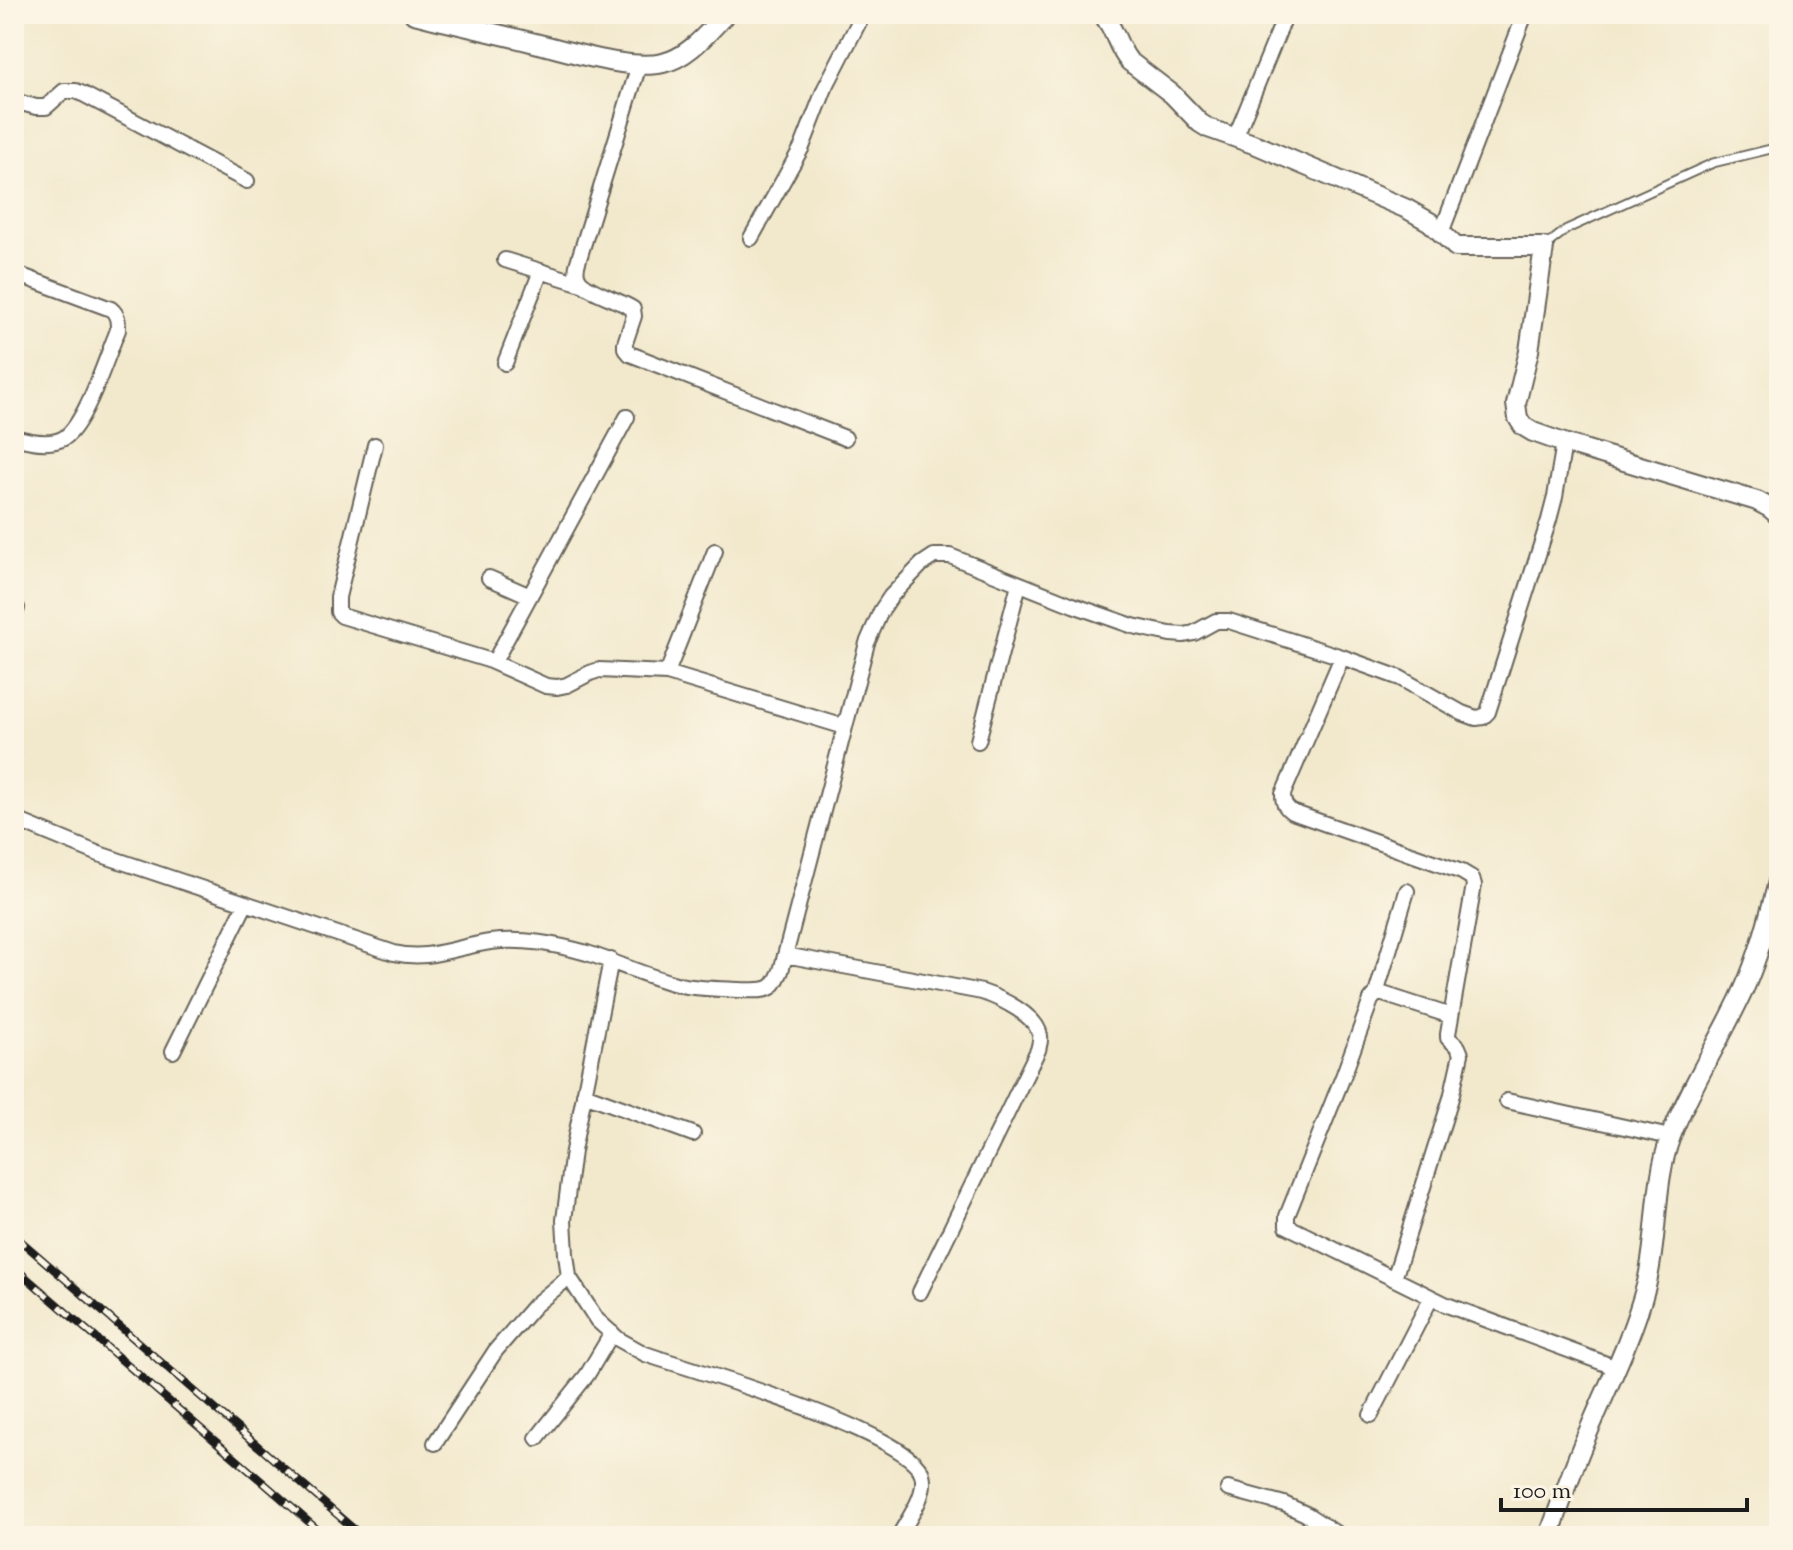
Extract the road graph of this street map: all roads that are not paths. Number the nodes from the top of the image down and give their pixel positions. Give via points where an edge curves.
1 (415, 14) edge
2 (726, 14) edge
3 (863, 14) edge
4 (1102, 14) edge
5 (1286, 14) edge
6 (1525, 14) edge
7 (639, 65) junction
8 (14, 101) edge
9 (1235, 138) junction
10 (1779, 147) edge
11 (247, 181) dead end
12 (1441, 233) junction
13 (751, 238) dead end
14 (1544, 247) junction
15 (505, 260) dead end
16 (541, 271) junction
17 (14, 273) edge
18 (586, 285) junction
19 (505, 363) dead end
20 (627, 417) dead end
21 (14, 437) edge
22 (845, 438) dead end
23 (1564, 443) junction
24 (375, 445) dead end
25 (1779, 516) edge
26 (715, 551) dead end
27 (489, 578) dead end
28 (1019, 584) junction
29 (530, 596) junction
30 (1342, 657) junction
31 (494, 662) junction
32 (667, 673) junction
33 (845, 727) junction
34 (978, 741) dead end
35 (14, 819) edge
36 (1779, 878) edge
37 (1407, 891) dead end
38 (246, 903) junction
39 (785, 955) junction
40 (611, 960) junction
41 (1376, 994) junction
42 (1451, 1016) junction
43 (173, 1051) dead end
44 (584, 1094) junction
45 (1507, 1101) dead end
46 (693, 1134) dead end
47 (1670, 1137) junction
48 (569, 1277) junction
49 (1394, 1279) junction
50 (920, 1292) dead end
51 (1431, 1298) junction
52 (612, 1333) junction
53 (1617, 1368) junction
54 (1371, 1415) dead end
55 (537, 1438) dead end
56 (435, 1443) dead end
57 (1228, 1489) dead end
58 (899, 1536) edge
59 (1340, 1536) edge
60 (1549, 1536) edge

1 - 7 street
2 - 7 street via 674,59
3 - 13 street via 802,147
4 - 9 street via 1129,61 1200,123
5 - 9 street
6 - 12 street
7 - 18 street via 578,262 579,280
8 - 11 street via 46,107 64,91 76,91
9 - 12 street via 1407,209
10 - 14 lane via 1713,163 1567,229
12 - 14 street via 1463,248
14 - 23 street via 1516,404 1523,426
15 - 16 street
16 - 18 street
16 - 19 street
17 - 21 street via 111,309 118,321 76,426 48,443
18 - 22 street via 633,309 625,343 630,354
20 - 29 street
23 - 25 street via 1757,501
23 - 30 street via 1546,532 1483,717 1462,713 1400,678
24 - 31 street via 338,612
26 - 32 street
27 - 29 street
28 - 30 street via 1133,626 1184,635 1224,620
28 - 33 street via 950,556 934,556 922,564 881,611
28 - 34 street
29 - 31 street
30 - 42 street via 1283,801 1292,812 1472,878
31 - 32 street via 557,687 599,670
32 - 33 street
33 - 39 street
35 - 38 street
36 - 47 street via 1744,990
37 - 41 street
38 - 40 street via 406,956 522,940
38 - 43 street
39 - 40 street via 777,980 756,991 700,989
39 - 50 street via 982,992 1011,1004 1041,1038
40 - 44 street
41 - 42 street
41 - 49 street via 1286,1221 1291,1229
42 - 49 street via 1448,1038 1461,1054
44 - 46 street
44 - 48 street via 564,1220
45 - 47 street
47 - 53 street via 1647,1285
48 - 52 street
48 - 56 street via 535,1305 496,1350
49 - 51 street
51 - 53 street
51 - 54 street
52 - 55 street via 587,1375
52 - 58 street via 645,1354 873,1435 914,1461 923,1481 920,1496
53 - 60 street
57 - 59 street via 1284,1504

